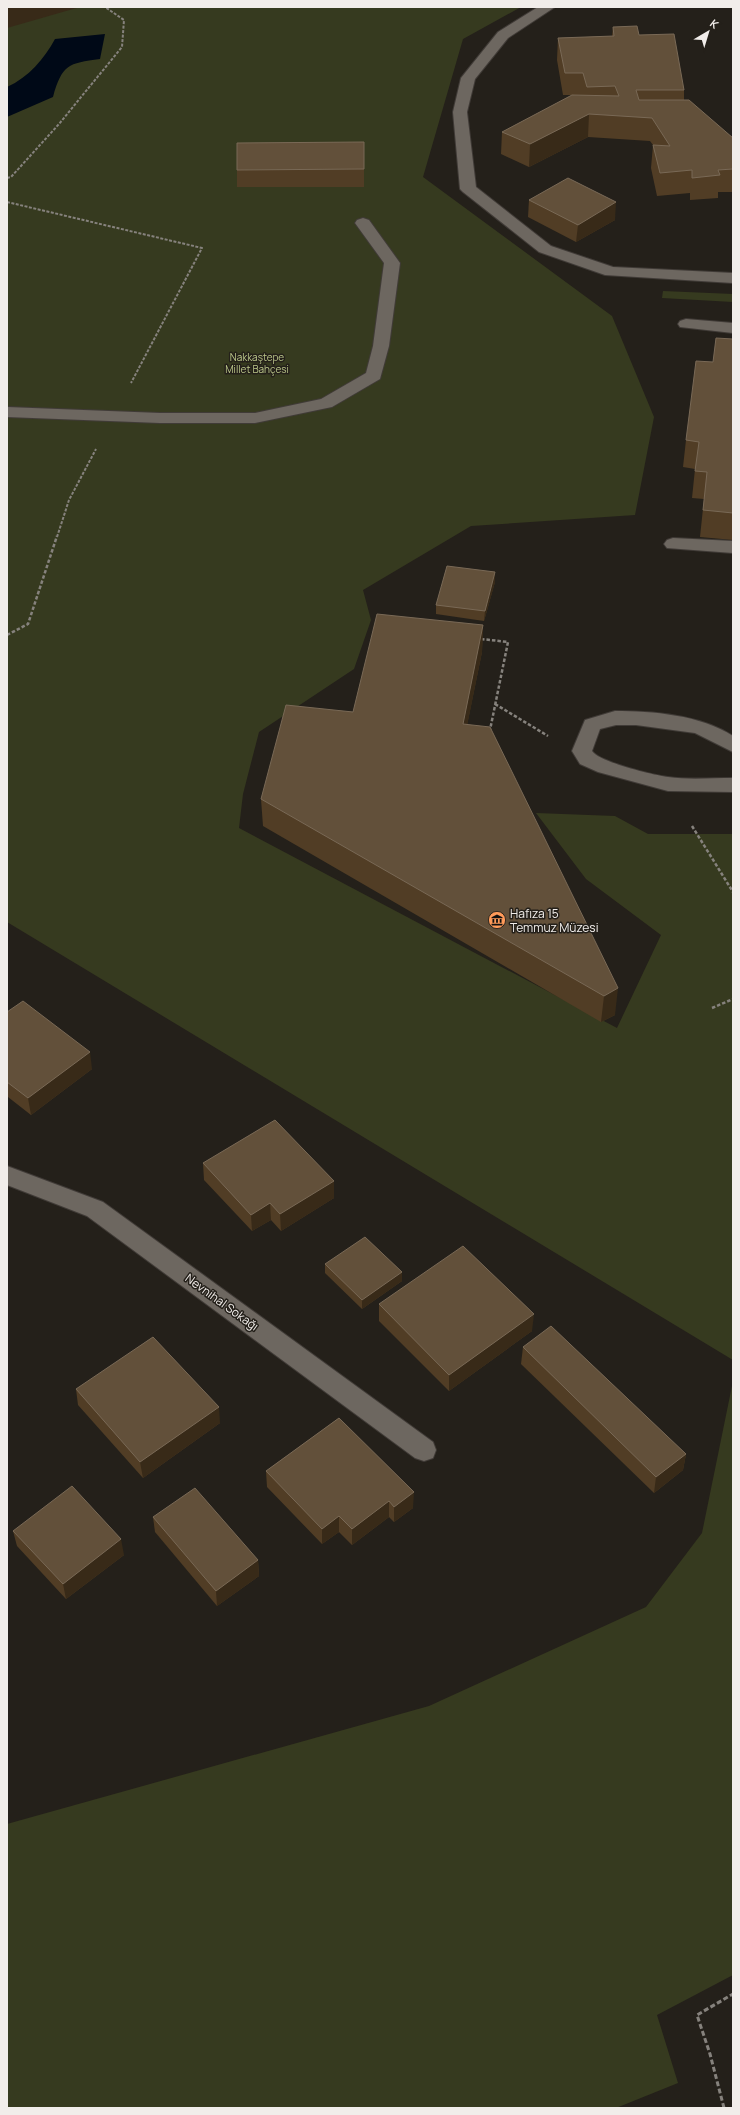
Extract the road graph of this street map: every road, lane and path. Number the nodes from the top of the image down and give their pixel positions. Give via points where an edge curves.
1 (105, 7) edge
2 (548, 7) edge
3 (7, 178) edge
4 (7, 202) edge
5 (363, 223) dead end
6 (733, 278) edge
7 (686, 324) dead end
8 (733, 328) edge
9 (7, 412) edge
10 (113, 416) junction
11 (673, 544) dead end
12 (733, 547) edge
13 (7, 635) edge
14 (479, 638) edge
15 (495, 704) junction
16 (489, 734) edge
17 (733, 745) edge
18 (588, 759) junction
19 (733, 785) edge
20 (692, 826) dead end
21 (733, 892) edge
22 (733, 999) edge
23 (712, 1008) dead end
24 (7, 1176) edge
25 (424, 1450) dead end
26 (733, 1994) edge
27 (724, 2108) edge

1 - 3 path via 124,20 122,47 59,124 12,177
2 - 6 street via 503,35 468,78 460,112 468,189 545,249 611,272
4 - 10 path via 202,248
5 - 10 street via 392,264 381,346 374,374 326,403 255,418
7 - 8 street
9 - 10 street
10 - 13 path via 69,500 28,624
11 - 12 street
14 - 15 path via 508,642
15 - 16 path
15 - 18 path
17 - 18 street via 698,726 636,718 615,718 592,725 582,751
18 - 19 street via 624,773 668,784
20 - 21 path
22 - 23 path
24 - 25 street, Nevnihal Sokağı via 95,1209
26 - 27 path via 697,2015

